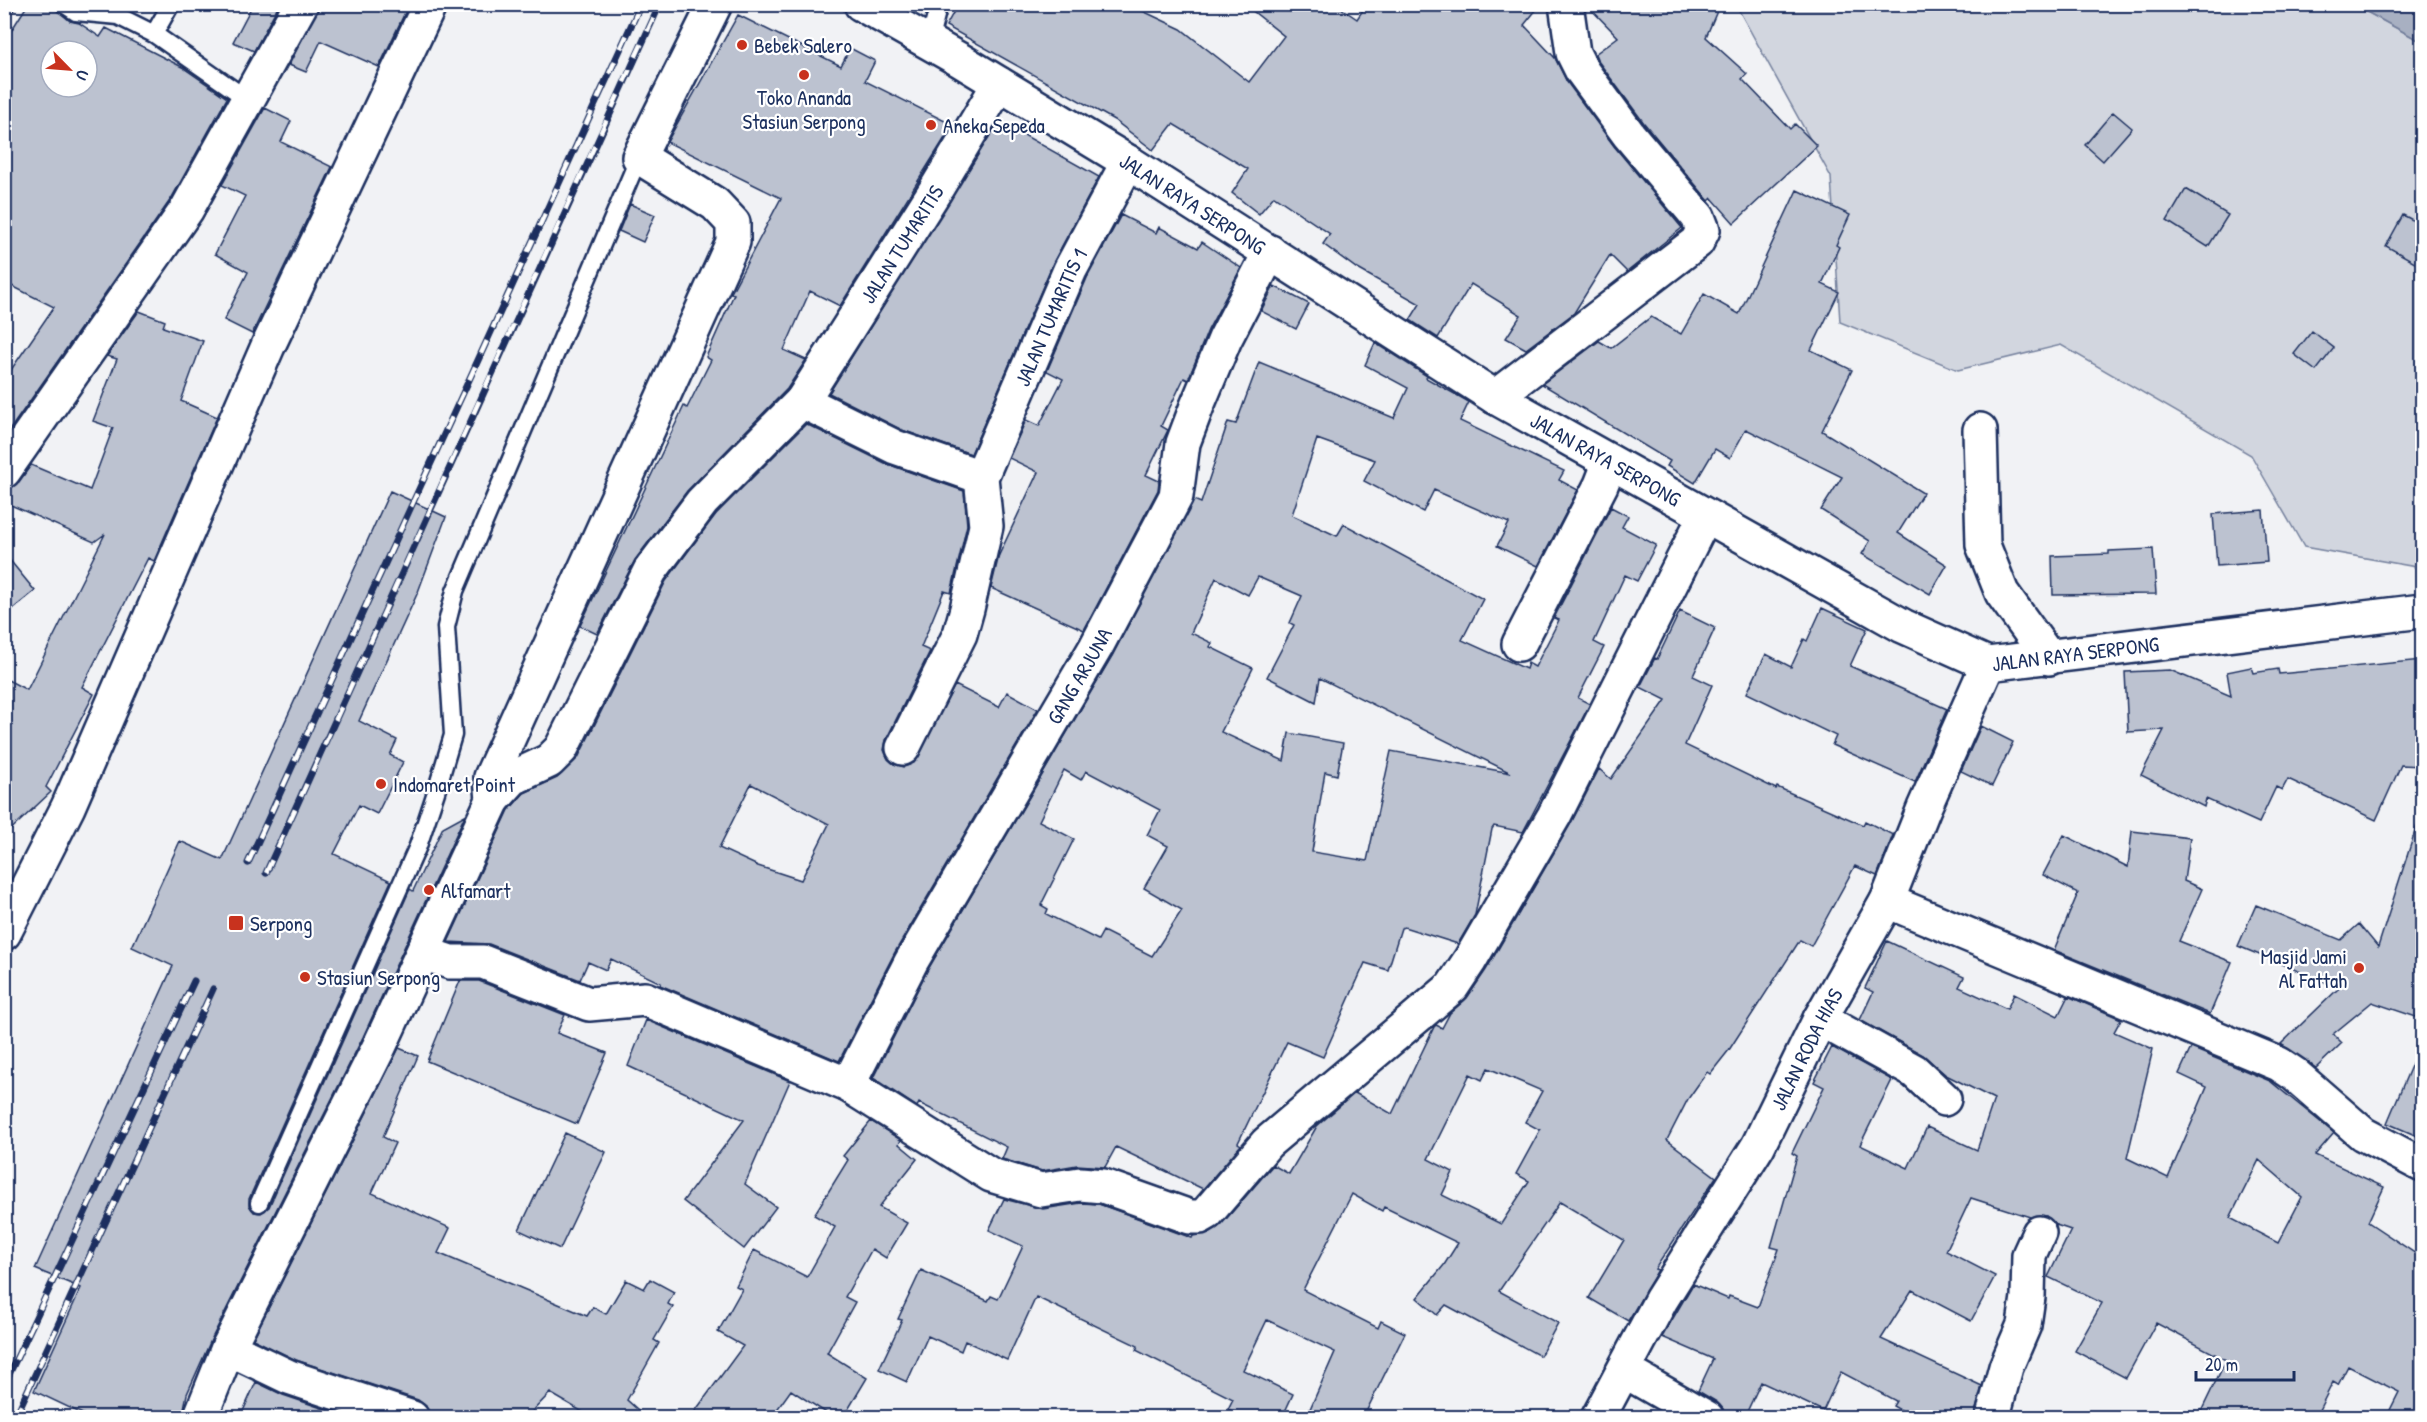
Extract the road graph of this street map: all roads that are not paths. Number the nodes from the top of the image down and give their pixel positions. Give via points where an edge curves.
1 (64, 4) edge
2 (171, 4) edge
3 (301, 4) edge
4 (430, 4) edge
5 (716, 4) edge
6 (861, 4) edge
7 (939, 4) edge
8 (1566, 4) edge
9 (154, 34) junction
10 (929, 42) junction
11 (999, 84) junction
12 (247, 99) junction
13 (639, 157) junction
14 (1128, 162) junction
15 (1270, 252) junction
16 (1495, 397) junction
17 (802, 401) junction
18 (1980, 430) dead end
19 (1610, 462) junction
20 (4, 471) edge
21 (981, 477) junction
22 (1705, 516) junction
23 (2422, 611) edge
24 (1519, 644) dead end
25 (2049, 658) junction
26 (1988, 664) junction
27 (903, 748) dead end
28 (493, 801) junction
29 (1887, 901) junction
30 (4, 933) edge
31 (423, 953) junction
32 (1820, 1019) junction
33 (848, 1085) junction
34 (1944, 1099) dead end
35 (2422, 1165) edge
36 (259, 1203) dead end
37 (2039, 1233) dead end
38 (228, 1348) junction
39 (1625, 1371) junction
40 (1992, 1417) edge
41 (200, 1418) edge
42 (412, 1418) edge
43 (1598, 1418) edge
44 (1707, 1418) edge

1 - 9 lane via 76,12 118,16
2 - 9 lane
3 - 12 street
4 - 30 street via 268,345 68,807
5 - 13 street
6 - 10 street, JALAN RAYA SERPONG
7 - 10 lane
8 - 16 street via 1573,53 1582,71 1629,135 1698,217 1703,230 1697,242
9 - 12 lane
10 - 11 street, JALAN RAYA SERPONG
11 - 14 street, JALAN RAYA SERPONG
11 - 17 street, JALAN TUMARITIS
12 - 20 street via 188,209
13 - 28 street via 715,204 732,223 733,242 491,777
13 - 36 lane via 455,591 446,627 453,735 418,846
14 - 15 street, JALAN RAYA SERPONG
14 - 21 street, JALAN TUMARITIS 1 via 1070,270
15 - 16 street, JALAN RAYA SERPONG
15 - 33 street, GANG ARJUNA via 1225,339 1197,406 1183,443 1176,496 1101,638 911,962
16 - 19 street, JALAN RAYA SERPONG
17 - 21 street via 896,447
17 - 28 street, JALAN TUMARITIS via 702,502 650,571 557,754 513,778
18 - 25 street via 1983,545 2002,593
19 - 22 street, JALAN RAYA SERPONG
19 - 24 street
21 - 27 street via 986,526 960,634
22 - 26 street, JALAN RAYA SERPONG via 1903,627
22 - 33 street via 1554,816 1452,987 1267,1143 1204,1216 1190,1217 1103,1186 1080,1184 1041,1190 991,1175
23 - 25 street, JALAN RAYA SERPONG
25 - 26 street, JALAN RAYA SERPONG
26 - 29 street, JALAN RODA HIAS via 1923,808
28 - 31 street
29 - 32 street, JALAN RODA HIAS
29 - 35 street via 2279,1064 2363,1134
31 - 33 street via 450,963 483,962 589,1004 645,999
31 - 38 street
32 - 34 street via 1914,1071
32 - 39 street, JALAN RODA HIAS via 1758,1146 1661,1300
37 - 40 street via 2029,1255 2024,1325 2006,1367
38 - 41 street
38 - 42 street via 290,1377
39 - 43 street, JALAN RODA HIAS
39 - 44 street

